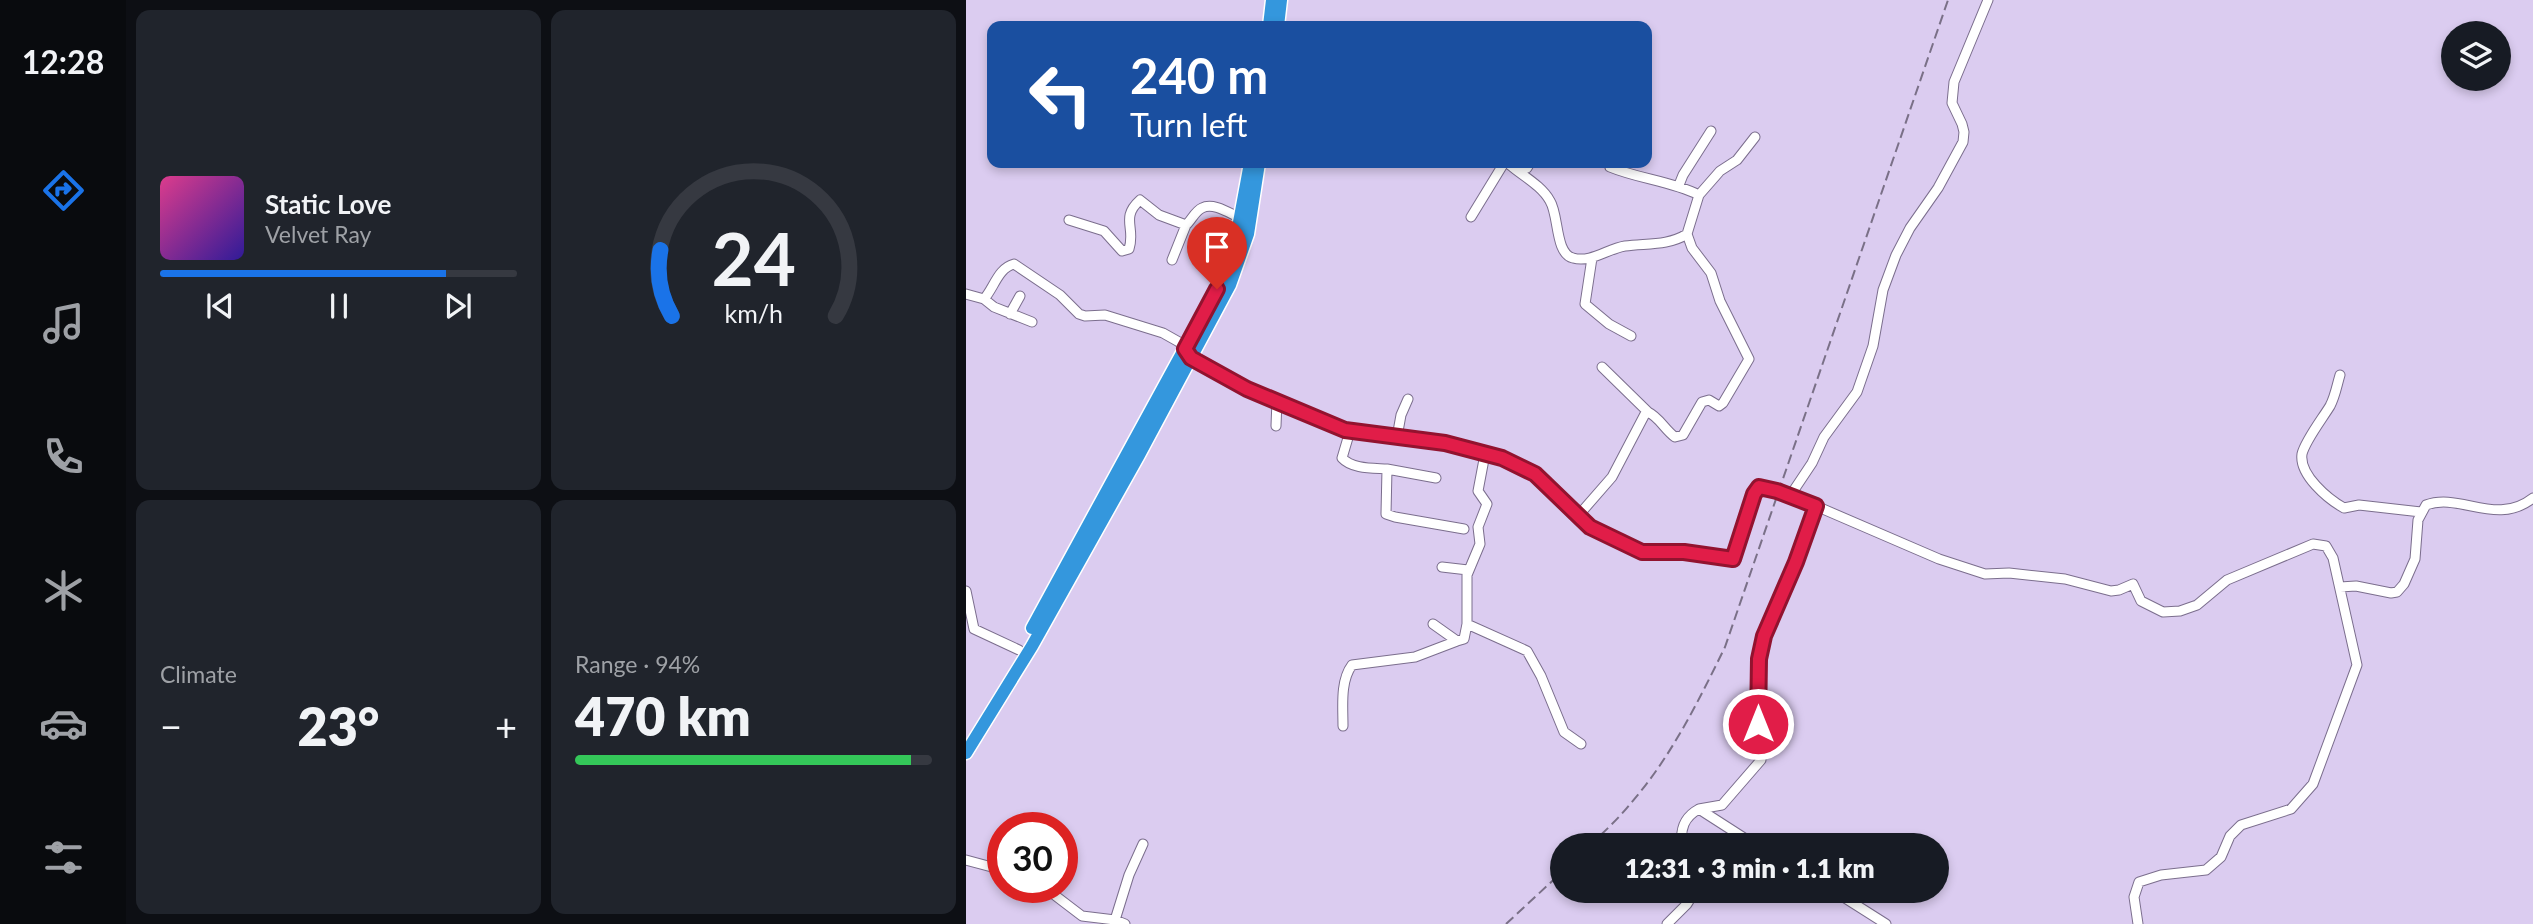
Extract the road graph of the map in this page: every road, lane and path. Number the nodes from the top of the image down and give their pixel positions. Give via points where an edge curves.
1 (1272, 0) edge
2 (1281, 0) edge
3 (1988, 0) edge
4 (1270, 21) edge
5 (1279, 21) edge
6 (1711, 131) dead end
7 (1755, 137) dead end
8 (1249, 168) edge
9 (1258, 168) edge
10 (1502, 168) edge
11 (1512, 168) edge
12 (1612, 168) edge
13 (1679, 185) junction
14 (1699, 195) junction
15 (1471, 217) dead end
16 (1240, 218) junction
17 (1069, 220) dead end
18 (1186, 225) junction
19 (1687, 234) junction
20 (1592, 258) junction
21 (1172, 260) dead end
22 (966, 294) edge
23 (1020, 296) dead end
24 (984, 299) junction
25 (1010, 314) junction
26 (1032, 322) dead end
27 (1631, 336) dead end
28 (1188, 353) junction
29 (1602, 367) dead end
30 (2340, 375) dead end
31 (1408, 399) dead end
32 (1277, 400) junction
33 (1648, 412) junction
34 (1276, 426) dead end
35 (1350, 431) junction
36 (1397, 437) junction
37 (1485, 454) junction
38 (1387, 469) junction
39 (1436, 478) dead end
40 (1790, 496) junction
41 (2533, 498) edge
42 (1816, 506) junction
43 (2421, 512) junction
44 (1578, 516) junction
45 (1464, 530) dead end
46 (1442, 567) dead end
47 (1468, 570) junction
48 (2340, 587) junction
49 (966, 591) edge
50 (1433, 624) dead end
51 (1467, 624) junction
52 (1457, 641) junction
53 (1019, 650) junction
54 (1343, 726) dead end
55 (966, 740) edge
56 (1581, 744) dead end
57 (966, 753) edge
58 (1699, 809) junction
59 (1682, 833) edge
60 (1736, 833) edge
61 (1143, 845) dead end
62 (966, 860) edge
63 (987, 866) edge
64 (1065, 903) edge
65 (1688, 903) edge
66 (1852, 903) edge
67 (1115, 920) junction
68 (1125, 924) edge
69 (1667, 924) edge
70 (1886, 924) edge
71 (2138, 924) edge

1 - 4 highway
2 - 5 highway
3 - 40 street via 1954,82 1952,103 1962,124 1963,142 1896,255 1883,290 1874,346 1857,392
6 - 13 street
7 - 14 street
8 - 16 highway
9 - 28 highway via 1248,234 1230,285
10 - 15 street
11 - 20 street via 1550,200 1565,254
12 - 13 street
13 - 14 street
14 - 19 street
16 - 18 street via 1204,207
16 - 28 highway via 1217,289
17 - 18 street via 1104,231 1122,251 1129,249 1128,220 1140,200 1159,215
18 - 21 street
19 - 20 street via 1675,242 1621,247
19 - 33 street via 1711,273 1749,359 1723,403 1703,402 1683,435 1675,437
20 - 27 street via 1585,304
22 - 24 street
23 - 25 street
24 - 25 street
24 - 28 street via 1002,272 1014,264 1079,314 1105,315 1163,333
25 - 26 street
28 - 32 street via 1247,389
28 - 53 highway
28 - 57 highway via 1038,634
29 - 33 street
30 - 43 street via 2332,403 2302,452 2302,464 2317,488 2344,508 2359,505
31 - 36 street
32 - 34 street
32 - 35 street
33 - 44 street via 1612,477
35 - 36 street
35 - 38 street via 1343,450 1345,462
36 - 37 street
37 - 44 street via 1535,474
37 - 47 street via 1478,491 1487,504 1478,527 1480,544
38 - 39 street
38 - 45 street via 1386,514
40 - 42 street
40 - 44 street via 1757,489 1733,559 1642,552 1590,527
41 - 43 street via 2508,509 2443,502 2426,505
42 - 48 street via 1939,559 1985,573 2065,579 2111,591 2133,584 2145,605 2163,612 2197,605 2227,580 2313,544 2329,549
42 - 58 street via 1762,648 1757,710 1761,760 1722,805
43 - 48 street via 2415,559 2397,592
46 - 47 street
47 - 51 street
48 - 71 street via 2357,665 2313,784 2291,808 2241,825 2221,857 2206,870 2139,882 2134,897
49 - 53 street via 974,629
50 - 52 street
51 - 52 street via 1464,639
51 - 56 street via 1527,651 1564,733
52 - 54 street via 1415,657 1352,665 1343,698
53 - 55 highway
58 - 59 street
58 - 60 street
61 - 67 street
62 - 63 street
64 - 67 street via 1082,916
65 - 69 street
66 - 70 street
67 - 68 street

